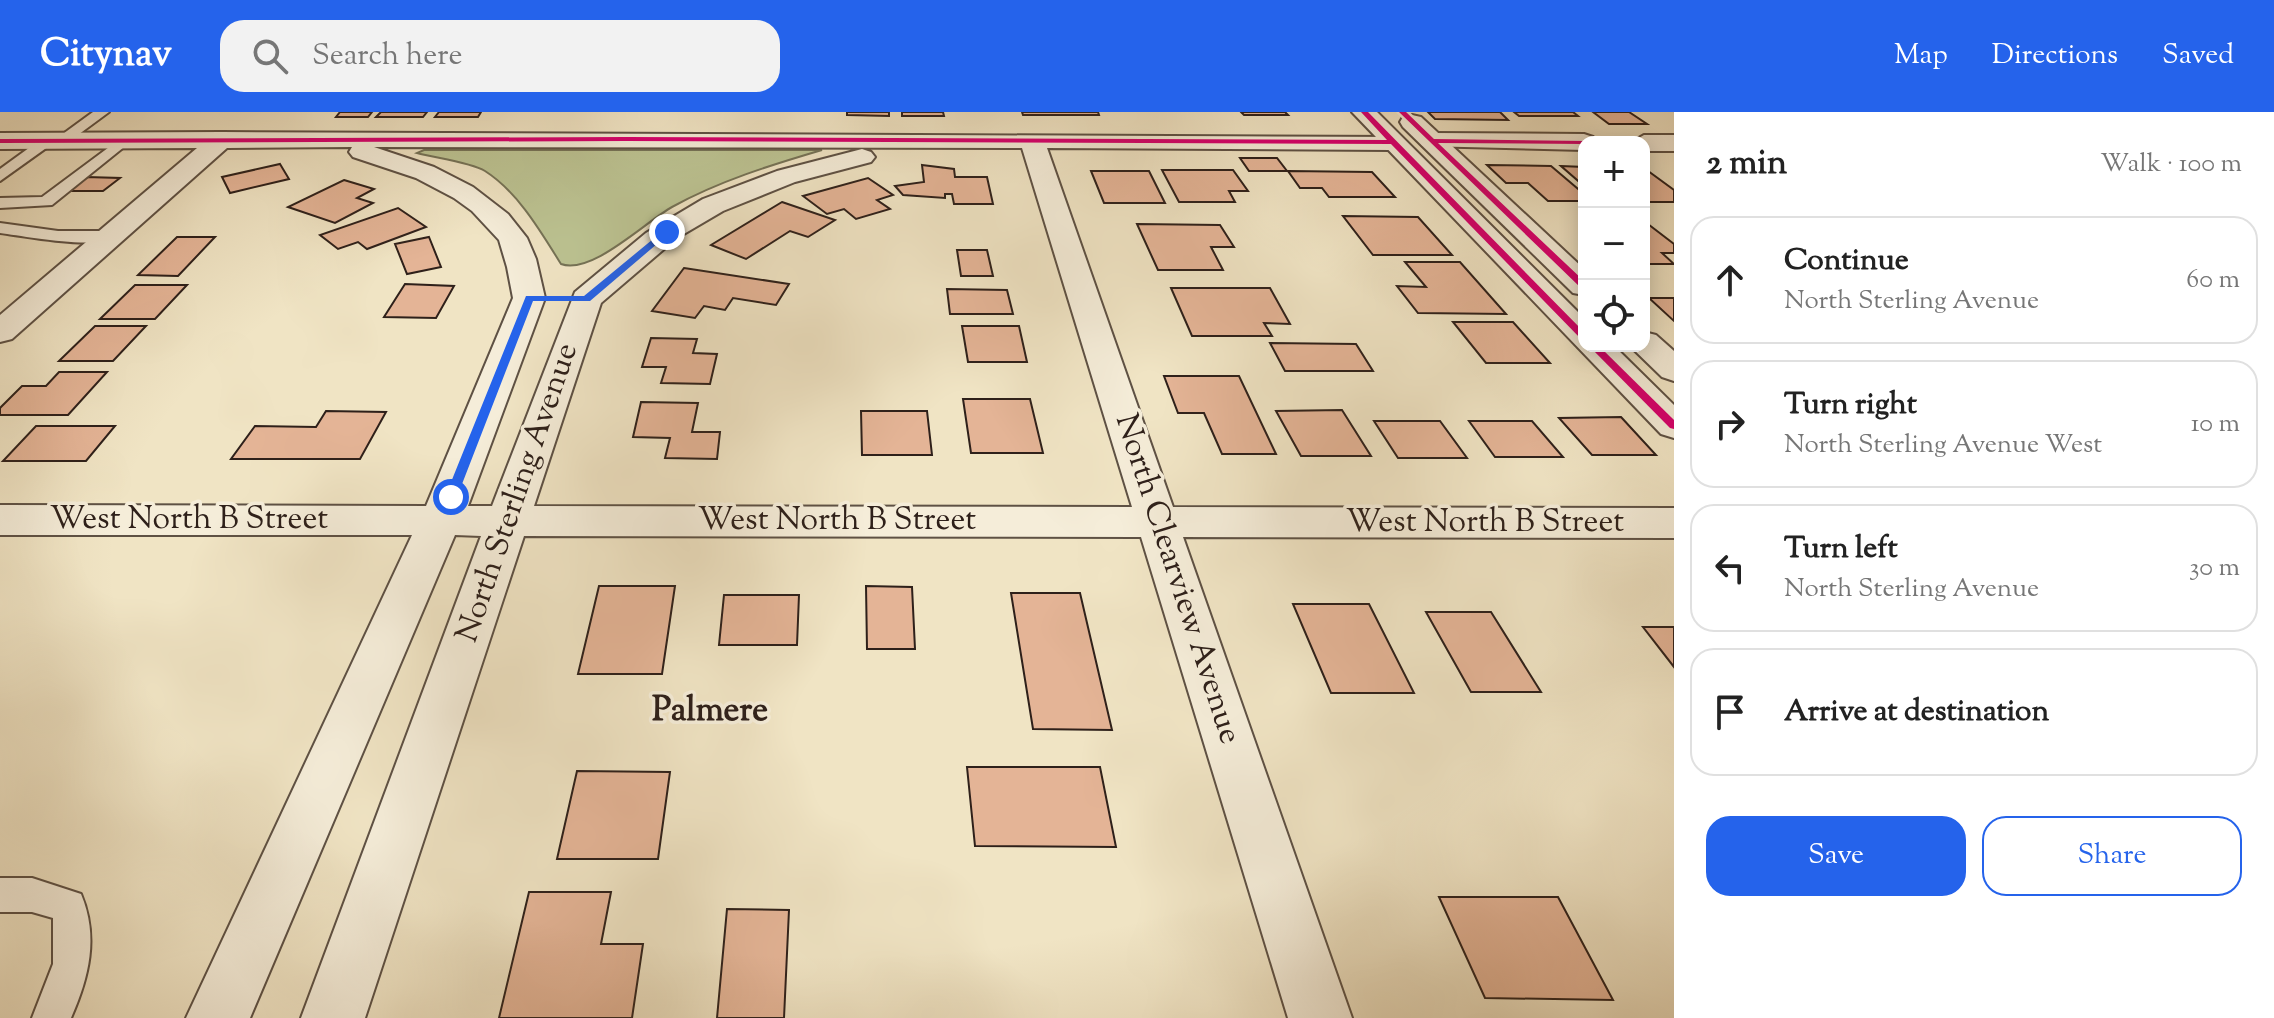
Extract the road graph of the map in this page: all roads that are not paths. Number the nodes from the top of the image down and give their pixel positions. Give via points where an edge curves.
1 (102, 112) edge
2 (637, 112) edge
3 (1364, 112) edge
4 (1382, 112) edge
5 (1402, 112) edge
6 (222, 139) junction
7 (301, 139) junction
8 (626, 139) junction
9 (56, 140) junction
10 (0, 141) edge
11 (943, 141) junction
12 (1032, 141) junction
13 (1432, 141) junction
14 (1392, 142) junction
15 (1578, 142) edge
16 (1650, 143) edge
17 (1674, 143) edge
18 (123, 152) junction
19 (94, 164) junction
20 (0, 176) edge
21 (0, 203) edge
22 (0, 228) edge
23 (108, 236) junction
24 (1552, 257) junction
25 (1578, 281) edge
26 (529, 298) junction
27 (586, 299) junction
28 (7, 319) edge
29 (1578, 331) edge
30 (1650, 348) edge
31 (1600, 352) edge
32 (1674, 370) edge
33 (1674, 426) edge
34 (0, 520) edge
35 (440, 520) junction
36 (508, 520) junction
37 (1158, 522) junction
38 (1674, 523) edge
39 (0, 895) edge
40 (321, 1017) edge
41 (51, 1018) edge
42 (218, 1018) edge
43 (1320, 1018) edge

1 - 9 lane
2 - 8 street
3 - 14 street
4 - 13 street
5 - 13 street
6 - 7 street
6 - 18 street
6 - 23 street
7 - 8 street
7 - 26 street via 447,180 513,240
8 - 11 street
9 - 10 street
9 - 18 street
9 - 20 lane
11 - 12 street
11 - 27 street via 812,169 730,196 667,232
12 - 14 street
12 - 37 street, North Clearview Avenue
13 - 15 street
13 - 24 street
14 - 24 street via 1423,156 1504,231
14 - 29 street
16 - 17 street
18 - 19 lane
18 - 19 lane
19 - 21 lane via 72,193 46,202
22 - 23 lane
23 - 28 street
24 - 25 street
26 - 27 street
26 - 35 street, North Sterling Avenue
27 - 36 street, North Sterling Avenue
30 - 32 street
31 - 33 street
34 - 35 street, West North B Street
35 - 36 street, West North B Street
35 - 42 street, North Sterling Avenue
36 - 37 street, West North B Street
36 - 40 street, North Sterling Avenue
37 - 38 street, West North B Street
37 - 43 street, North Clearview Avenue
39 - 41 lane via 32,895 69,906 76,939 66,990

